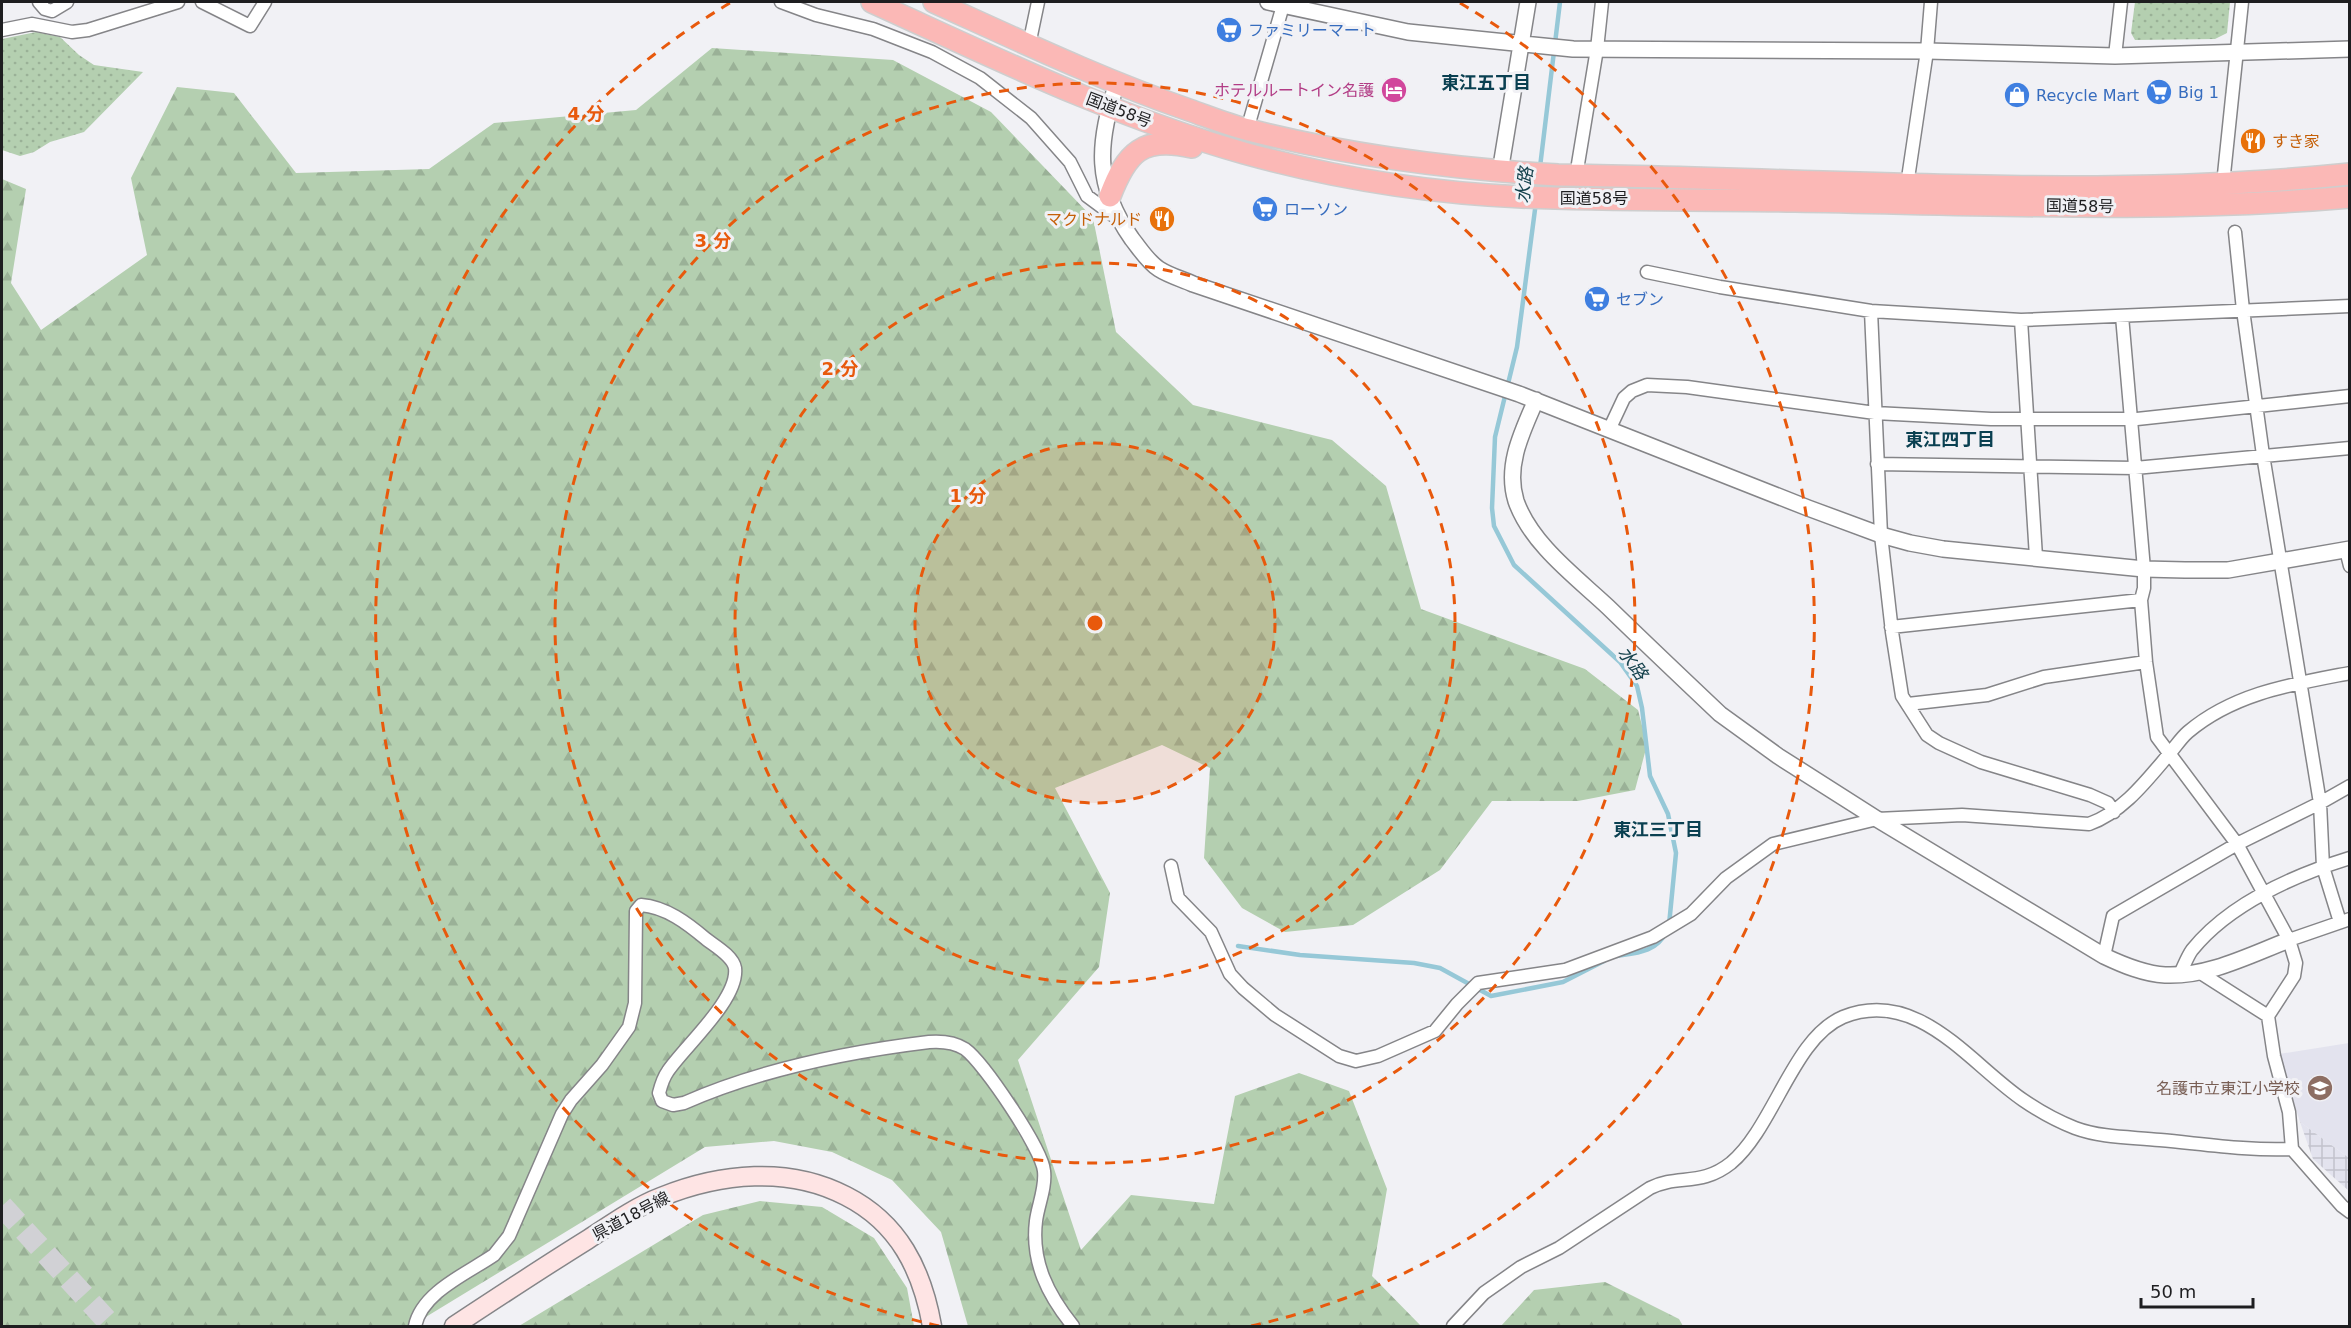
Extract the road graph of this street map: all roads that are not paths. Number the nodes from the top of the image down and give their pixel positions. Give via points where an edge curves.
1 (39, 2) edge
2 (67, 2) edge
3 (178, 2) edge
4 (202, 2) edge
5 (265, 2) edge
6 (781, 2) edge
7 (872, 2) edge
8 (934, 2) edge
9 (1038, 2) edge
10 (1528, 2) edge
11 (1602, 2) edge
12 (1931, 2) edge
13 (2121, 2) edge
14 (2242, 2) edge
15 (1278, 3) edge
16 (2, 30) edge
17 (1521, 44) junction
18 (1029, 45) junction
19 (1597, 49) junction
20 (2349, 50) edge
21 (1927, 51) junction
22 (2237, 52) junction
23 (2115, 56) junction
24 (1118, 83) junction
25 (1110, 106) junction
26 (1247, 130) junction
27 (1246, 153) junction
28 (1500, 172) junction
29 (2349, 174) edge
30 (1567, 176) junction
31 (2223, 184) junction
32 (1907, 185) junction
33 (1110, 196) junction
34 (2349, 197) edge
35 (1118, 219) junction
36 (2235, 232) dead end
37 (1647, 272) dead end
38 (2349, 306) edge
39 (2243, 310) junction
40 (1871, 311) junction
41 (2122, 316) junction
42 (2021, 320) junction
43 (2349, 396) edge
44 (1536, 400) junction
45 (2256, 405) junction
46 (1875, 413) junction
47 (2131, 418) junction
48 (2027, 419) junction
49 (1610, 430) junction
50 (2349, 448) edge
51 (2263, 455) junction
52 (1877, 464) junction
53 (2029, 466) junction
54 (2135, 468) junction
55 (1881, 535) junction
56 (2348, 549) edge
57 (2036, 557) junction
58 (2281, 562) junction
59 (2349, 566) edge
60 (2144, 569) junction
61 (2141, 600) junction
62 (1891, 627) junction
63 (2146, 662) junction
64 (2349, 673) edge
65 (2301, 684) junction
66 (1908, 704) junction
67 (2169, 754) junction
68 (2349, 786) edge
69 (2320, 803) junction
70 (2114, 812) junction
71 (1877, 819) junction
72 (2237, 844) junction
73 (2349, 858) edge
74 (1171, 866) dead end
75 (2323, 867) junction
76 (2264, 893) junction
77 (2345, 920) edge
78 (2289, 940) junction
79 (2104, 956) junction
80 (2199, 972) junction
81 (2180, 974) junction
82 (2268, 1016) junction
83 (2292, 1149) junction
84 (2349, 1212) edge
85 (415, 1326) edge
86 (454, 1326) edge
87 (932, 1326) edge
88 (1073, 1326) edge
89 (1453, 1326) edge

1 - 2 street via 52,11
3 - 16 street via 88,30 72,32 32,24
4 - 5 street via 250,26
6 - 35 street via 873,29 932,52 980,78 1031,118 1070,162 1087,196
7 - 25 highway, 国道58号
8 - 18 highway, 国道58号
9 - 18 street
10 - 17 street
11 - 19 street
12 - 21 street
13 - 23 street
14 - 22 street
15 - 17 street via 1408,32
15 - 26 street
17 - 19 street
17 - 28 street
18 - 24 highway, 国道58号
19 - 21 street
19 - 30 street
20 - 22 street
21 - 23 street
21 - 32 street
22 - 23 street
22 - 31 street
24 - 25 street
24 - 26 highway, 国道58号
25 - 27 highway, 国道58号
25 - 33 street via 1102,136 1102,165
26 - 28 highway, 国道58号 via 1403,160
27 - 33 highway via 1215,153 1169,142 1149,146 1127,159
27 - 34 highway, 国道58号 via 1354,178 1440,191 1519,197 2102,207
28 - 30 highway, 国道58号
29 - 31 highway, 国道58号
30 - 32 highway, 国道58号
31 - 32 highway, 国道58号
33 - 35 street
35 - 44 street via 1145,256 1167,273
36 - 39 street
37 - 40 street
38 - 39 street
39 - 41 street
39 - 45 street
40 - 42 street
40 - 46 street
41 - 42 street
41 - 47 street
42 - 48 street
43 - 45 street
44 - 49 street
44 - 71 street via 1516,449 1512,480 1516,501 1541,542 1720,714
45 - 47 street
45 - 51 street
46 - 48 street
46 - 49 street via 1647,385 1624,398
46 - 52 street
47 - 48 street
47 - 54 street
48 - 53 street
49 - 55 street
50 - 51 street
51 - 54 street
51 - 58 street
52 - 53 street
52 - 55 street
53 - 54 street
53 - 57 street
54 - 60 street
55 - 57 street via 1943,549
55 - 62 street
56 - 58 street
56 - 59 street
57 - 60 street
58 - 60 street via 2228,570
58 - 65 street
60 - 61 street
61 - 62 street
61 - 63 street
62 - 66 street via 1902,696
63 - 66 street via 2044,677 1987,694
63 - 67 street via 2157,737
64 - 65 street
65 - 67 street via 2271,689 2231,703 2187,733
65 - 69 street
66 - 70 street via 1927,735 1939,743 1981,762 2090,795 2108,803
67 - 70 street
67 - 72 street
68 - 69 street
69 - 72 street
69 - 75 street
70 - 71 street via 2088,825 1962,815
71 - 74 street via 1773,844 1726,878 1691,914 1653,937 1565,970 1478,983 1435,1031 1378,1056 1356,1061 1339,1056 1275,1015 1243,988 1230,974 1211,932 1178,898
71 - 79 street
72 - 76 street
72 - 79 street via 2113,916
73 - 75 street
75 - 76 street
75 - 77 street
76 - 78 street
76 - 81 street via 2232,912 2192,950
77 - 78 street
78 - 80 street
78 - 82 street via 2296,963 2294,976
79 - 81 street via 2146,972
80 - 81 street
80 - 82 street
82 - 83 street via 2289,1112
83 - 84 street
83 - 89 street via 2263,1150 2094,1134 2022,1099 1948,1037 1921,1021 1902,1014 1856,1014 1824,1030 1810,1045 1770,1114 1731,1163 1699,1180 1660,1183 1650,1188 1558,1248 1521,1267 1484,1293
85 - 88 street via 432,1298 502,1246 562,1114 629,1027 635,1003 636,911 641,905 666,911 695,930 732,960 735,968 731,985 711,1019 666,1073 659,1093 662,1101 684,1103 787,1068 915,1044 955,1044 984,1067 1042,1163 1043,1187 1035,1230 1039,1269 1045,1286
86 - 87 main road, 県道18号線 via 612,1223 660,1197 721,1180 781,1176 819,1184 861,1204 879,1218 911,1258

